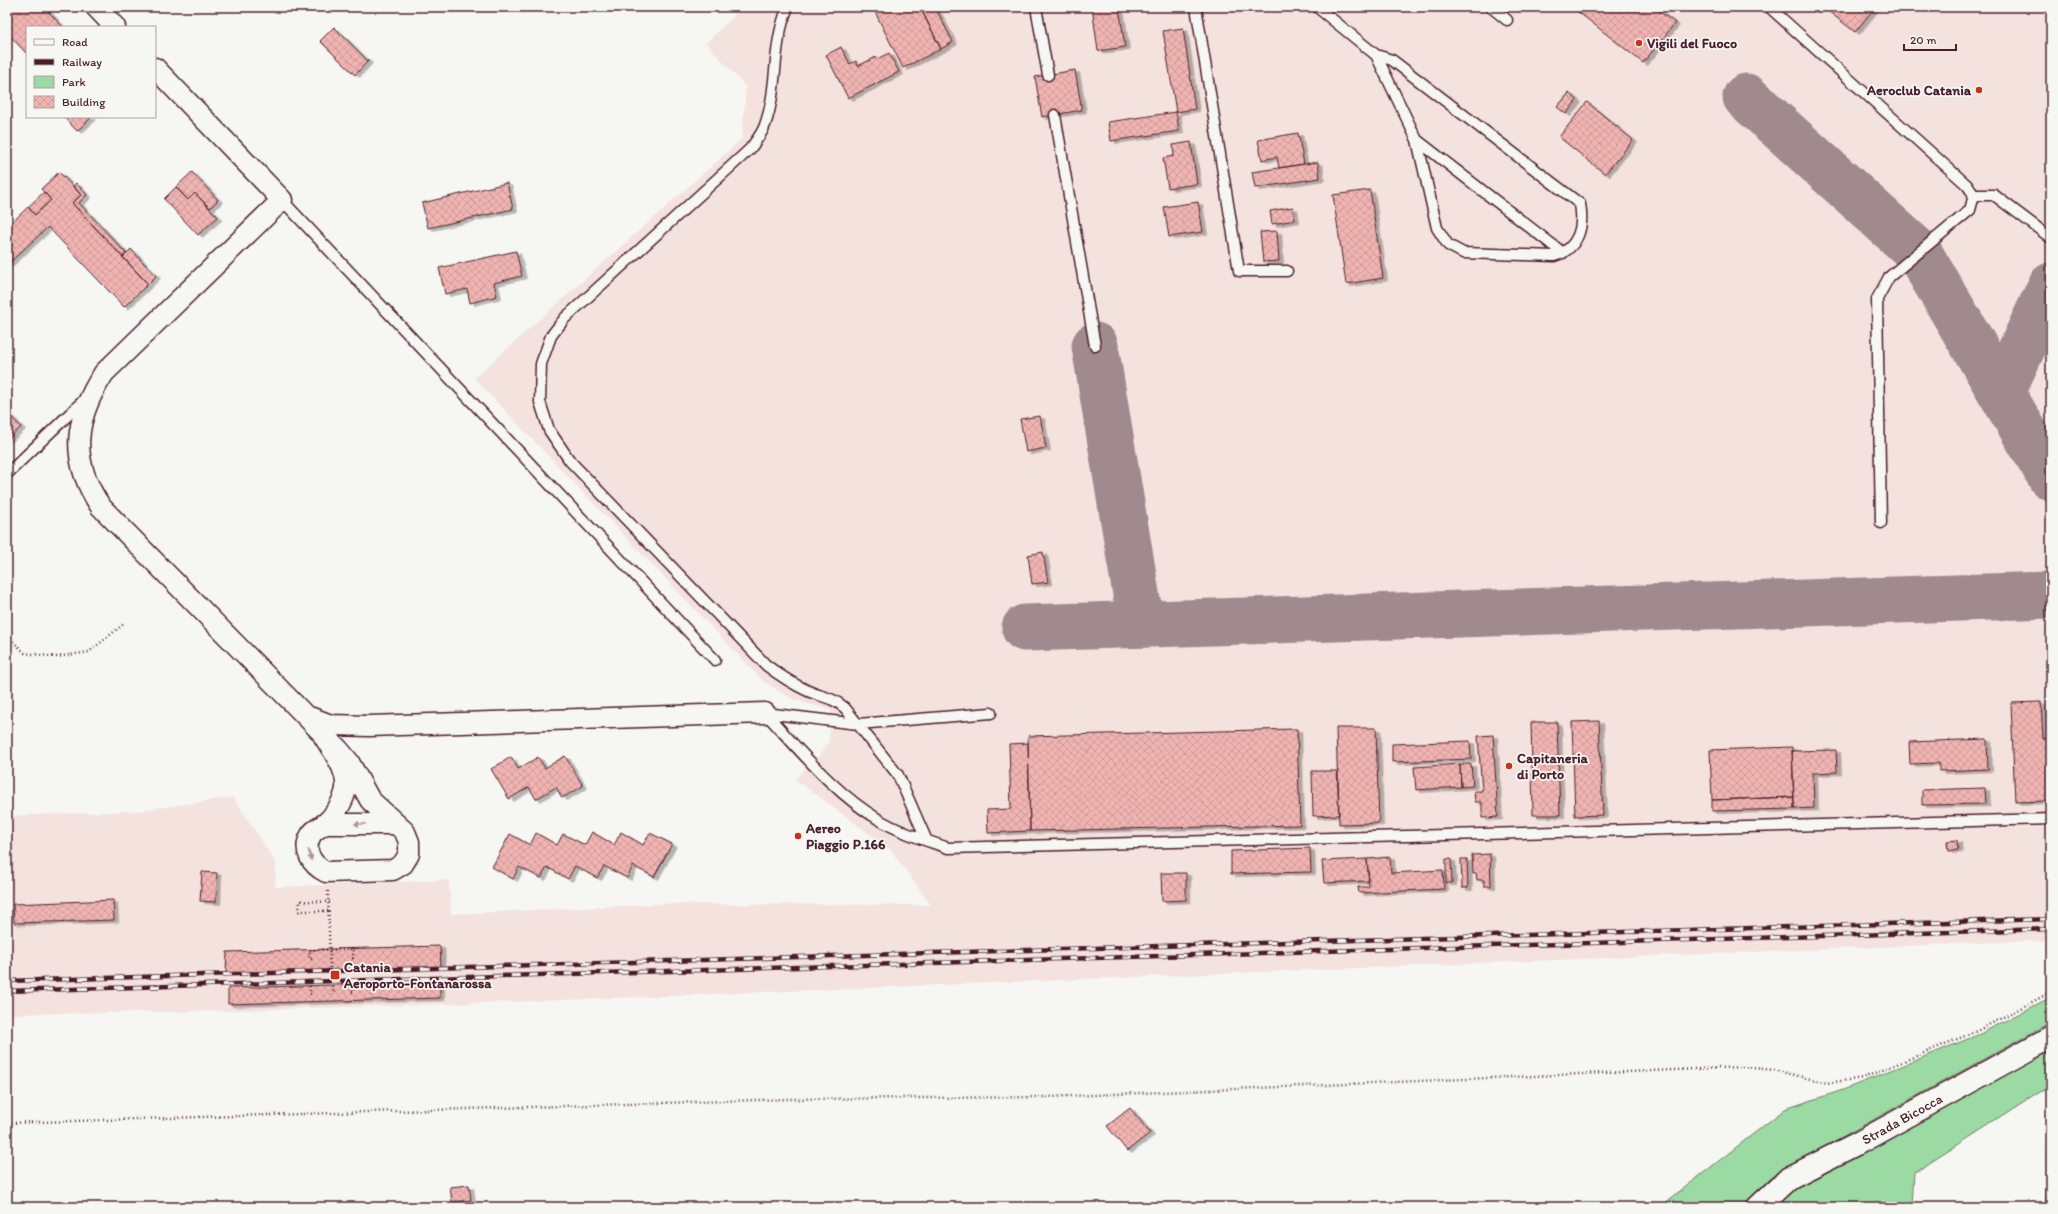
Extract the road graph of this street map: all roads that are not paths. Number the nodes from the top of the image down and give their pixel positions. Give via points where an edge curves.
1 (96, 7) edge
2 (788, 7) edge
3 (1036, 7) edge
4 (1196, 7) edge
5 (1317, 7) edge
6 (1491, 7) edge
7 (1769, 7) edge
8 (1507, 20) dead end
9 (114, 26) edge
10 (1376, 56) junction
11 (156, 69) edge
12 (1048, 75) dead end
13 (1054, 115) dead end
14 (1417, 140) junction
15 (1974, 195) junction
16 (282, 200) junction
17 (2051, 238) edge
18 (1563, 253) junction
19 (1287, 272) dead end
20 (1096, 346) dead end
21 (90, 394) junction
22 (7, 474) edge
23 (1881, 523) dead end
24 (715, 660) dead end
25 (765, 713) junction
26 (991, 713) dead end
27 (305, 716) junction
28 (858, 724) junction
29 (323, 735) junction
30 (2051, 820) edge
31 (324, 824) junction
32 (396, 824) junction
33 (927, 840) junction
34 (2051, 1037) edge
35 (1758, 1207) edge

1 - 9 street
2 - 28 lane via 778,38 773,97 764,127 750,149 565,318 551,336 541,364 540,402 549,430 570,462 766,665 784,678 810,691 835,699
3 - 12 lane
4 - 19 lane via 1239,271
5 - 10 lane
6 - 8 lane
7 - 15 lane via 1967,185
10 - 14 lane
10 - 18 lane via 1392,60 1580,204 1583,220 1577,238
11 - 16 street
13 - 20 lane
14 - 18 lane
14 - 18 lane via 1436,228 1448,245 1463,253 1554,256
15 - 17 lane via 1994,195
15 - 23 lane via 1970,210 1889,277 1878,299
16 - 21 street via 104,373
16 - 24 lane
21 - 22 lane
21 - 27 street via 79,436 80,456 84,477 101,508
25 - 27 street via 370,726 331,725
25 - 28 lane
25 - 33 lane via 841,793 878,819
26 - 28 lane
27 - 29 street
28 - 33 lane via 898,775
29 - 31 street via 341,765 346,780 345,793 340,804
29 - 32 street via 349,762 370,800
30 - 33 lane via 971,848 948,848
32 -> 31 street
31 -> 32 street via 316,828 311,835 308,853 312,862 326,872 393,870 403,864 409,854 409,842 405,832
34 - 35 main road, Strada Bicocca via 1789,1178

